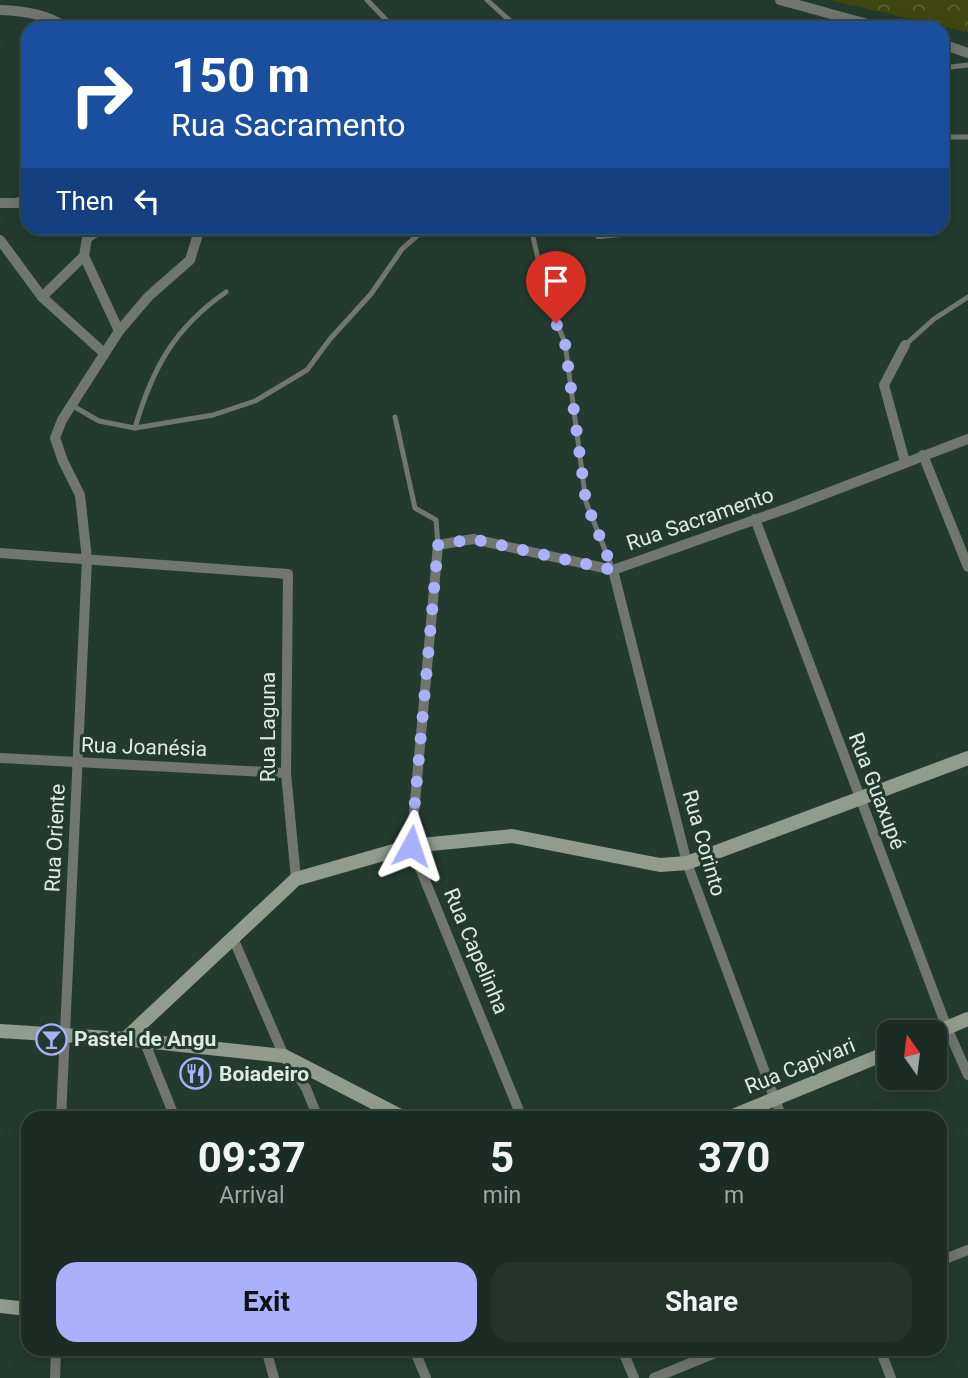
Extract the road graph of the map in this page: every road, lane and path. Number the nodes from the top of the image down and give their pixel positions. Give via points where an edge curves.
1 (367, 0) edge
2 (487, 0) edge
3 (780, 0) edge
4 (0, 10) edge
5 (56, 21) edge
6 (387, 21) edge
7 (510, 21) edge
8 (856, 21) edge
9 (949, 46) edge
10 (968, 53) edge
11 (968, 65) edge
12 (949, 67) edge
13 (949, 137) edge
14 (968, 137) edge
15 (21, 201) edge
16 (0, 203) edge
17 (91, 235) edge
18 (198, 235) edge
19 (418, 235) edge
20 (533, 235) edge
21 (0, 240) edge
22 (84, 256) junction
23 (226, 292) dead end
24 (43, 297) junction
25 (968, 297) edge
26 (119, 331) junction
27 (905, 345) joint
28 (104, 353) junction
29 (73, 406) junction
30 (395, 416) dead end
31 (135, 428) junction
32 (968, 439) edge
33 (923, 455) junction
34 (905, 462) junction
35 (755, 519) junction
36 (438, 545) junction
37 (0, 553) edge
38 (87, 559) junction
39 (967, 560) edge
40 (613, 570) junction
41 (0, 758) edge
42 (968, 758) edge
43 (79, 764) junction
44 (286, 773) junction
45 (859, 798) junction
46 (411, 846) junction
47 (687, 863) junction
48 (296, 879) junction
49 (233, 938) junction
50 (968, 1019) edge
51 (937, 1020) edge
52 (947, 1028) edge
53 (0, 1031) edge
54 (63, 1038) junction
55 (125, 1039) junction
56 (947, 1041) edge
57 (145, 1043) junction
58 (284, 1056) junction
59 (877, 1057) edge
60 (968, 1075) edge
61 (774, 1100) junction
62 (61, 1111) edge
63 (173, 1111) edge
64 (315, 1111) edge
65 (390, 1111) edge
66 (519, 1111) edge
67 (745, 1111) edge
68 (779, 1111) edge
69 (968, 1250) edge
70 (947, 1258) edge
71 (0, 1307) edge
72 (21, 1308) edge
73 (56, 1356) edge
74 (268, 1356) edge
75 (417, 1356) edge
76 (625, 1356) edge
77 (708, 1356) edge
78 (883, 1356) edge
79 (55, 1378) edge
80 (274, 1378) edge
81 (426, 1378) edge
82 (634, 1378) edge
83 (654, 1378) edge
84 (891, 1378) edge

1 - 6 lane
2 - 7 lane
3 - 8 street
4 - 5 street
9 - 10 street
11 - 12 lane
13 - 14 lane
15 - 16 street
17 - 22 street via 86,238
18 - 26 street via 190,260 149,296
19 - 31 lane via 307,370 255,401 213,415
20 - 40 lane via 548,302 565,343 586,502
21 - 24 street
22 - 24 street
22 - 26 street
23 - 31 lane via 173,339 146,389
24 - 28 street
25 - 27 lane
26 - 28 street
27 - 34 street via 884,385
28 - 29 street
29 - 31 lane via 99,421
29 - 38 street, Rua Oriente via 55,438 80,495
30 - 36 lane via 415,508 436,520
32 - 33 street, Rua Sacramento
33 - 34 street, Rua Sacramento
33 - 39 street
34 - 35 street, Rua Sacramento
35 - 40 street, Rua Sacramento
35 - 45 street, Rua Guaxupé
36 - 40 street, Rua Sacramento via 473,539
36 - 46 street, Rua Capelinha
37 - 38 street
38 - 43 street, Rua Oriente
38 - 44 street, Rua Laguna via 288,574
40 - 47 street, Rua Corinto
41 - 43 street, Rua Joanésia
42 - 45 street
43 - 44 street, Rua Joanésia
43 - 54 street, Rua Oriente
44 - 48 street, Rua Laguna
45 - 47 street
45 - 51 street, Rua Guaxupé
46 - 47 street via 512,836 660,865
46 - 48 street
46 - 66 street, Rua Capelinha
47 - 61 street, Rua Corinto
48 - 49 street
49 - 55 street
49 - 58 street
50 - 52 street
53 - 54 street
54 - 55 street
54 - 62 street, Rua Oriente
55 - 57 street
56 - 60 street, Rua Guaxupé
57 - 58 street
57 - 63 street
58 - 64 street
58 - 65 street
59 - 61 street, Rua Capivari
61 - 67 street, Rua Capivari
61 - 68 street, Rua Corinto
69 - 70 street
71 - 72 street
73 - 79 street
74 - 80 street
75 - 81 street
76 - 82 street
77 - 83 street
78 - 84 street

